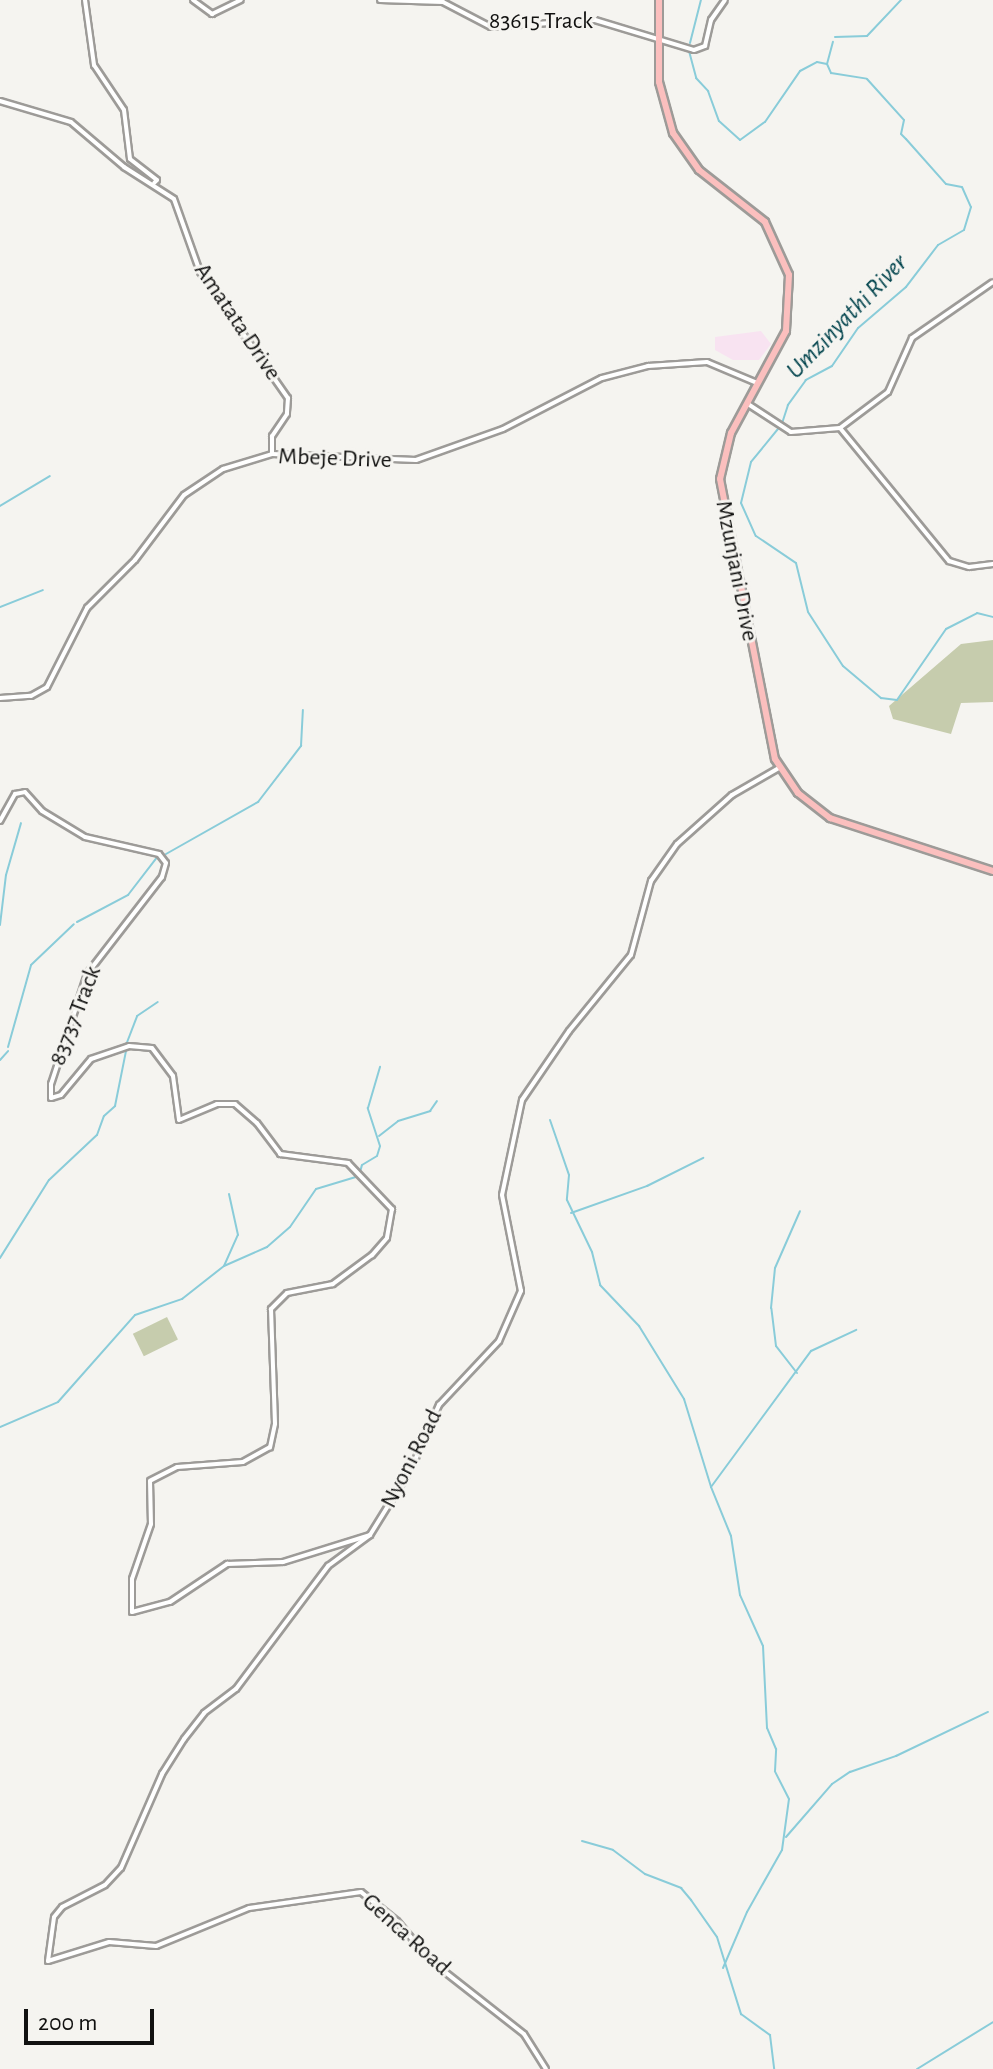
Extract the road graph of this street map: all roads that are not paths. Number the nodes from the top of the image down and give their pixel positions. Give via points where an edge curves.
1 (85, 0) edge
2 (193, 0) edge
3 (241, 0) edge
4 (380, 0) edge
5 (659, 0) edge
6 (725, 0) edge
7 (658, 35) junction
8 (0, 101) edge
9 (155, 182) junction
10 (993, 282) edge
11 (759, 384) junction
12 (748, 404) junction
13 (840, 428) junction
14 (272, 454) junction
15 (993, 564) edge
16 (0, 698) edge
17 (779, 768) junction
18 (0, 821) edge
19 (993, 871) edge
20 (370, 1535) junction
21 (48, 1961) joint
22 (546, 2069) edge

1 - 9 street via 94,65 124,110 130,159
2 - 3 street via 212,14
4 - 7 street, 83615 Track via 443,2 491,27 588,19
5 - 7 main road, Mzunjani Drive
6 - 7 street, 83615 Track via 706,43 697,50
7 - 11 main road, Mzunjani Drive via 661,96 677,141 699,170 758,214 785,260 790,319
8 - 9 street, Amatata Drive via 71,122 124,167
9 - 14 street, Amatata Drive via 178,205 200,272 288,398 287,414 272,436
10 - 13 street via 912,338 888,392
11 - 12 main road, Mzunjani Drive
11 - 14 street, Mbeje Drive via 707,362 648,366 602,378 503,429 416,460
12 - 13 street via 801,433
12 - 17 main road, Mzunjani Drive via 727,444 720,491 769,742
13 - 15 street via 949,561 969,567
14 - 16 street, Mbeje Drive via 223,469 184,495 135,560 87,608 47,687 31,696
17 - 19 main road, Mzunjani Drive via 798,793 830,818
17 - 20 street, Nyoni Road via 732,795 677,844 651,881 631,955 525,1094 502,1195 520,1281 518,1305 492,1352 439,1405 412,1467
18 - 20 street, 83737 Track via 15,794 25,792 42,811 85,837 165,860 162,877 87,974 50,1096 57,1098 91,1059 146,1046 171,1069 179,1120 217,1104 235,1104 280,1154 351,1165 390,1203 392,1218 383,1244 338,1281 287,1293 273,1304 275,1424 270,1447 243,1462 177,1467 150,1481 151,1524 132,1579 132,1612 170,1602 231,1562 283,1562
20 - 21 street, Nyoni Road via 322,1572 236,1689 195,1724 163,1770 121,1868 96,1891 56,1913
21 - 22 street, Genca Road via 109,1942 156,1946 249,1908 356,1890 382,1907 431,1961 524,2034

